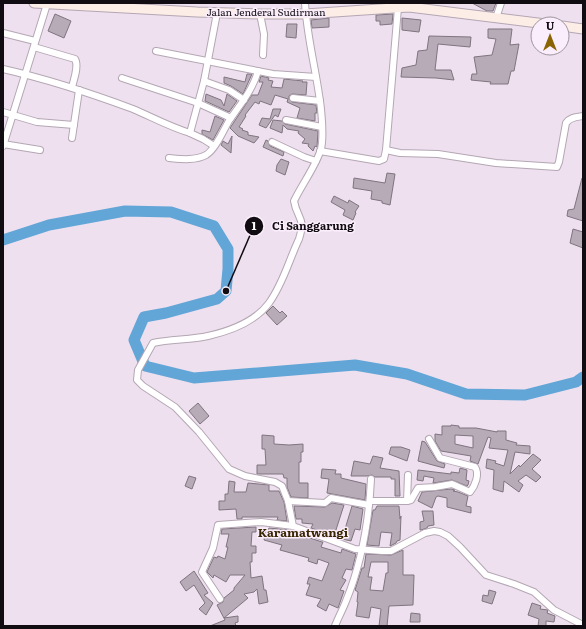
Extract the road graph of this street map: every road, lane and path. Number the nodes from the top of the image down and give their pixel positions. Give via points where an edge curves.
1 (34, 3) edge
2 (304, 3) edge
3 (501, 3) edge
4 (48, 4) edge
5 (419, 6) edge
6 (398, 8) junction
7 (217, 13) junction
8 (264, 14) junction
9 (305, 14) junction
10 (496, 18) junction
11 (530, 22) edge
12 (570, 27) edge
13 (583, 29) edge
14 (3, 33) edge
15 (35, 44) junction
16 (156, 51) dead end
17 (263, 55) dead end
18 (208, 62) junction
19 (3, 69) edge
20 (260, 71) junction
21 (26, 74) junction
22 (316, 77) junction
23 (122, 78) dead end
24 (204, 81) junction
25 (72, 88) junction
26 (79, 90) junction
27 (293, 98) dead end
28 (244, 100) junction
29 (320, 101) junction
30 (198, 103) junction
31 (3, 112) edge
32 (13, 114) junction
33 (583, 116) edge
34 (231, 118) junction
35 (286, 120) dead end
36 (74, 125) junction
37 (322, 127) junction
38 (190, 133) junction
39 (72, 138) dead end
40 (272, 142) dead end
41 (3, 145) edge
42 (214, 146) junction
43 (40, 150) dead end
44 (386, 150) junction
45 (320, 151) junction
46 (169, 158) dead end
47 (316, 160) junction
48 (429, 438) dead end
49 (408, 475) dead end
50 (371, 479) dead end
51 (288, 501) junction
52 (407, 501) junction
53 (370, 503) junction
54 (293, 526) junction
55 (362, 550) junction
56 (220, 599) dead end
57 (583, 625) edge
58 (335, 626) edge

1 - 4 main road, Jalan Jenderal Sudirman
2 - 9 street
3 - 10 street
4 - 7 main road, Jalan Jenderal Sudirman
4 - 15 street
5 - 6 main road, Jalan Jenderal Sudirman
5 - 10 main road, Jalan Jenderal Sudirman
6 - 9 main road, Jalan Jenderal Sudirman
6 - 44 street
7 - 8 main road, Jalan Jenderal Sudirman
7 - 18 street
8 - 9 main road, Jalan Jenderal Sudirman
8 - 17 street
9 - 22 street
10 - 11 main road, Jalan Jenderal Sudirman
12 - 13 main road
14 - 15 street
15 - 21 street
15 - 25 street via 77,61
16 - 18 street
18 - 20 street
18 - 24 street
19 - 21 street
20 - 22 street
20 - 28 street
21 - 25 street
21 - 32 street
22 - 29 street
23 - 30 street
24 - 28 street via 229,90
24 - 30 street
25 - 26 street
26 - 36 street
26 - 38 street
27 - 29 street
28 - 34 street
29 - 37 street
30 - 34 street
30 - 38 street
31 - 32 street
32 - 36 street via 37,122
32 - 41 street
33 - 44 street via 566,123 560,162 556,167 496,164 438,154
34 - 42 street
35 - 37 street
36 - 39 street
37 - 45 street
38 - 42 street
40 - 47 street
41 - 43 street
42 - 46 street via 208,154 201,157
44 - 45 street via 384,159 379,161
45 - 47 street
47 - 51 street via 294,201 302,220 302,231 268,305 250,320 234,328 209,336 153,343 138,370 137,380 174,407 199,432 229,469 245,476 279,484 284,488
48 - 52 street via 440,458 475,467 475,483 470,492 452,484 418,488 412,500
49 - 52 street
50 - 53 street
51 - 53 street via 325,503 331,498
51 - 54 street
52 - 53 street
53 - 55 street
54 - 55 street
54 - 56 street via 261,522 218,525 213,548 202,572
55 - 57 street via 391,551 420,535 440,532 460,547 486,575 534,592 554,610
55 - 58 street via 346,602

